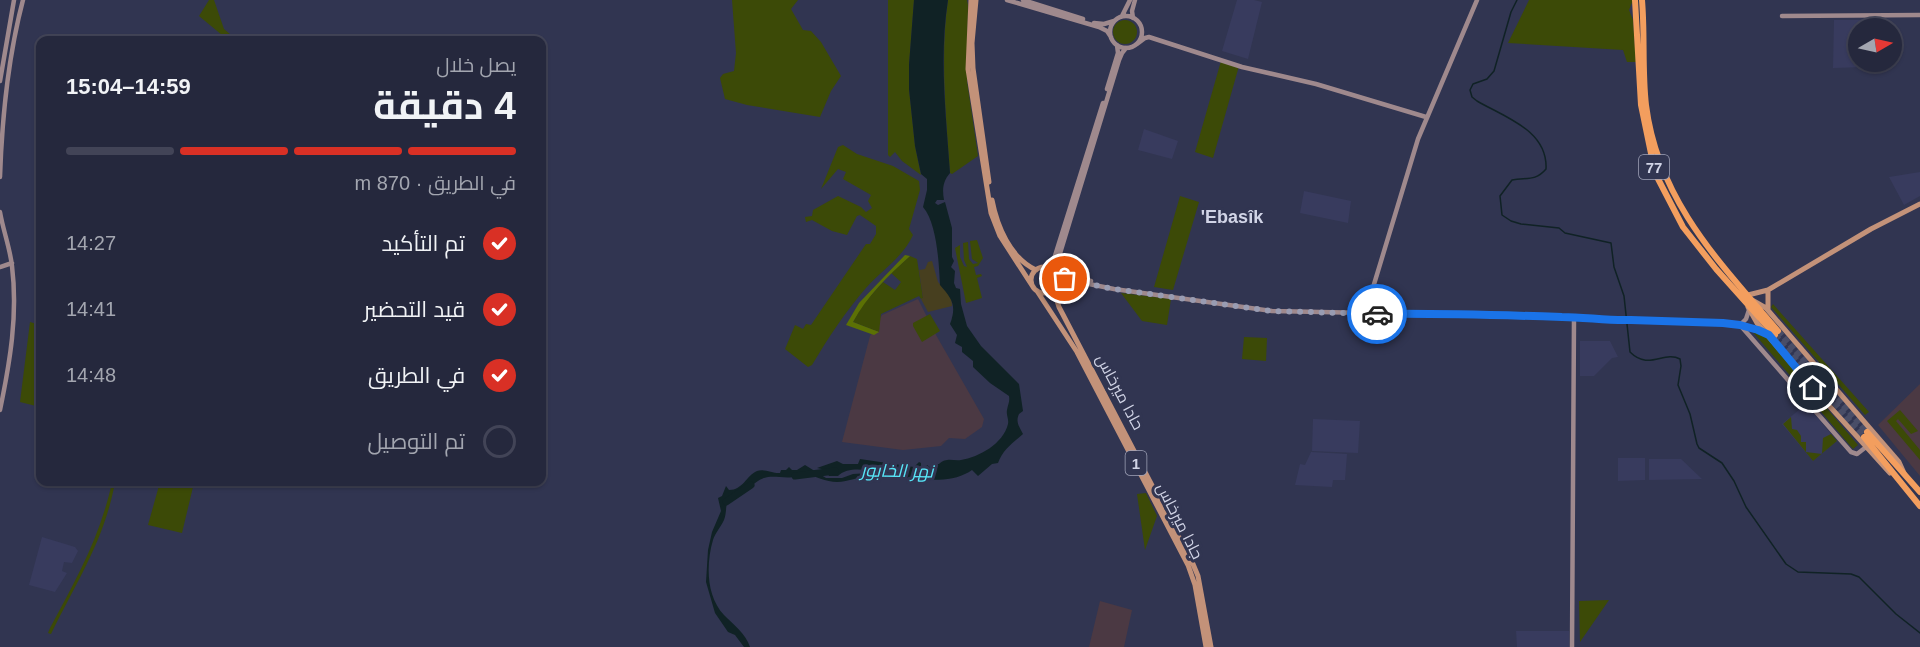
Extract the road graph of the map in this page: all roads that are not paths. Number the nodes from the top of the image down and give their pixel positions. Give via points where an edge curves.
1 (14, 0) edge
2 (23, 0) edge
3 (976, 0) edge
4 (1007, 0) edge
5 (1023, 0) edge
6 (1132, 0) edge
7 (1477, 0) edge
8 (1635, 0) edge
9 (1642, 0) edge
10 (970, 2) edge
11 (1920, 15) edge
12 (1122, 16) junction
13 (1782, 16) dead end
14 (1134, 18) junction
15 (1114, 21) junction
16 (1142, 30) junction
17 (1111, 37) junction
18 (1154, 40) junction
19 (1137, 44) junction
20 (1117, 45) junction
21 (1126, 48) junction
22 (0, 81) edge
23 (1426, 117) junction
24 (0, 177) edge
25 (1920, 204) edge
26 (0, 212) edge
27 (12, 263) junction
28 (0, 267) edge
29 (1048, 268) junction
30 (1036, 270) junction
31 (1054, 273) junction
32 (1056, 281) junction
33 (1053, 288) junction
34 (1035, 289) junction
35 (1114, 289) junction
36 (1768, 290) junction
37 (1749, 303) junction
38 (1768, 310) junction
39 (1365, 314) junction
40 (1574, 317) junction
41 (1740, 325) junction
42 (1774, 334) junction
43 (1817, 365) junction
44 (1804, 377) junction
45 (1835, 386) junction
46 (1821, 397) junction
47 (0, 410) edge
48 (1866, 434) tunnel mouth
49 (1866, 447) junction
50 (1902, 477) junction
51 (1920, 492) edge
52 (1920, 506) edge
53 (1206, 647) edge
54 (1211, 647) edge
55 (1572, 647) edge

1 - 22 main road
2 - 24 main road via 10,72
3 - 30 main road via 973,74 993,204 1007,241 1024,263
4 - 17 main road via 1099,27
5 - 15 main road via 1095,23
6 - 12 main road
6 - 14 main road
7 - 23 main road
8 - 37 highway, 77 via 1641,105 1655,173 1683,227
9 - 37 highway, 77 via 1646,104 1660,162 1693,227
10 - 34 main road, جادا ميرخاس via 969,81 994,223
11 - 13 main road
12 - 14 main road
12 - 15 main road
14 - 16 main road
15 - 17 main road
16 - 18 main road
16 - 19 main road
17 - 20 main road
18 - 19 main road via 1149,37
18 - 23 main road
19 - 21 main road
20 - 21 main road
20 - 29 main road via 1075,192
21 - 31 main road
23 - 39 main road
25 - 36 main road
26 - 27 main road
27 - 28 main road
27 - 47 main road via 14,328
29 - 30 main road
29 - 31 main road
30 - 34 main road via 1031,276
31 - 32 main road
31 - 35 main road
32 - 33 main road
32 - 35 main road via 1067,279
33 - 34 main road via 1046,292
33 - 54 main road, حادا ميرخاس via 1059,307 1193,564
34 - 53 main road, جادا ميرخاس / 1 via 1077,352 1188,565
35 - 39 main road via 1272,311
36 - 37 main road
36 - 38 main road
37 - 38 main road
37 - 41 main road via 1746,319
37 - 42 highway, 77
38 - 43 main road
39 - 40 main road
40 - 41 main road
40 - 55 main road
41 - 42 main road
41 - 49 main road via 1851,452 1857,454
42 - 44 main road
43 - 44 main road via 1818,379
43 - 45 main road
44 - 46 main road
45 - 46 main road via 1822,384
45 - 50 main road via 1899,462
46 - 49 main road
48 - 50 highway
49 - 50 main road via 1892,475
50 - 51 highway
50 - 52 highway

